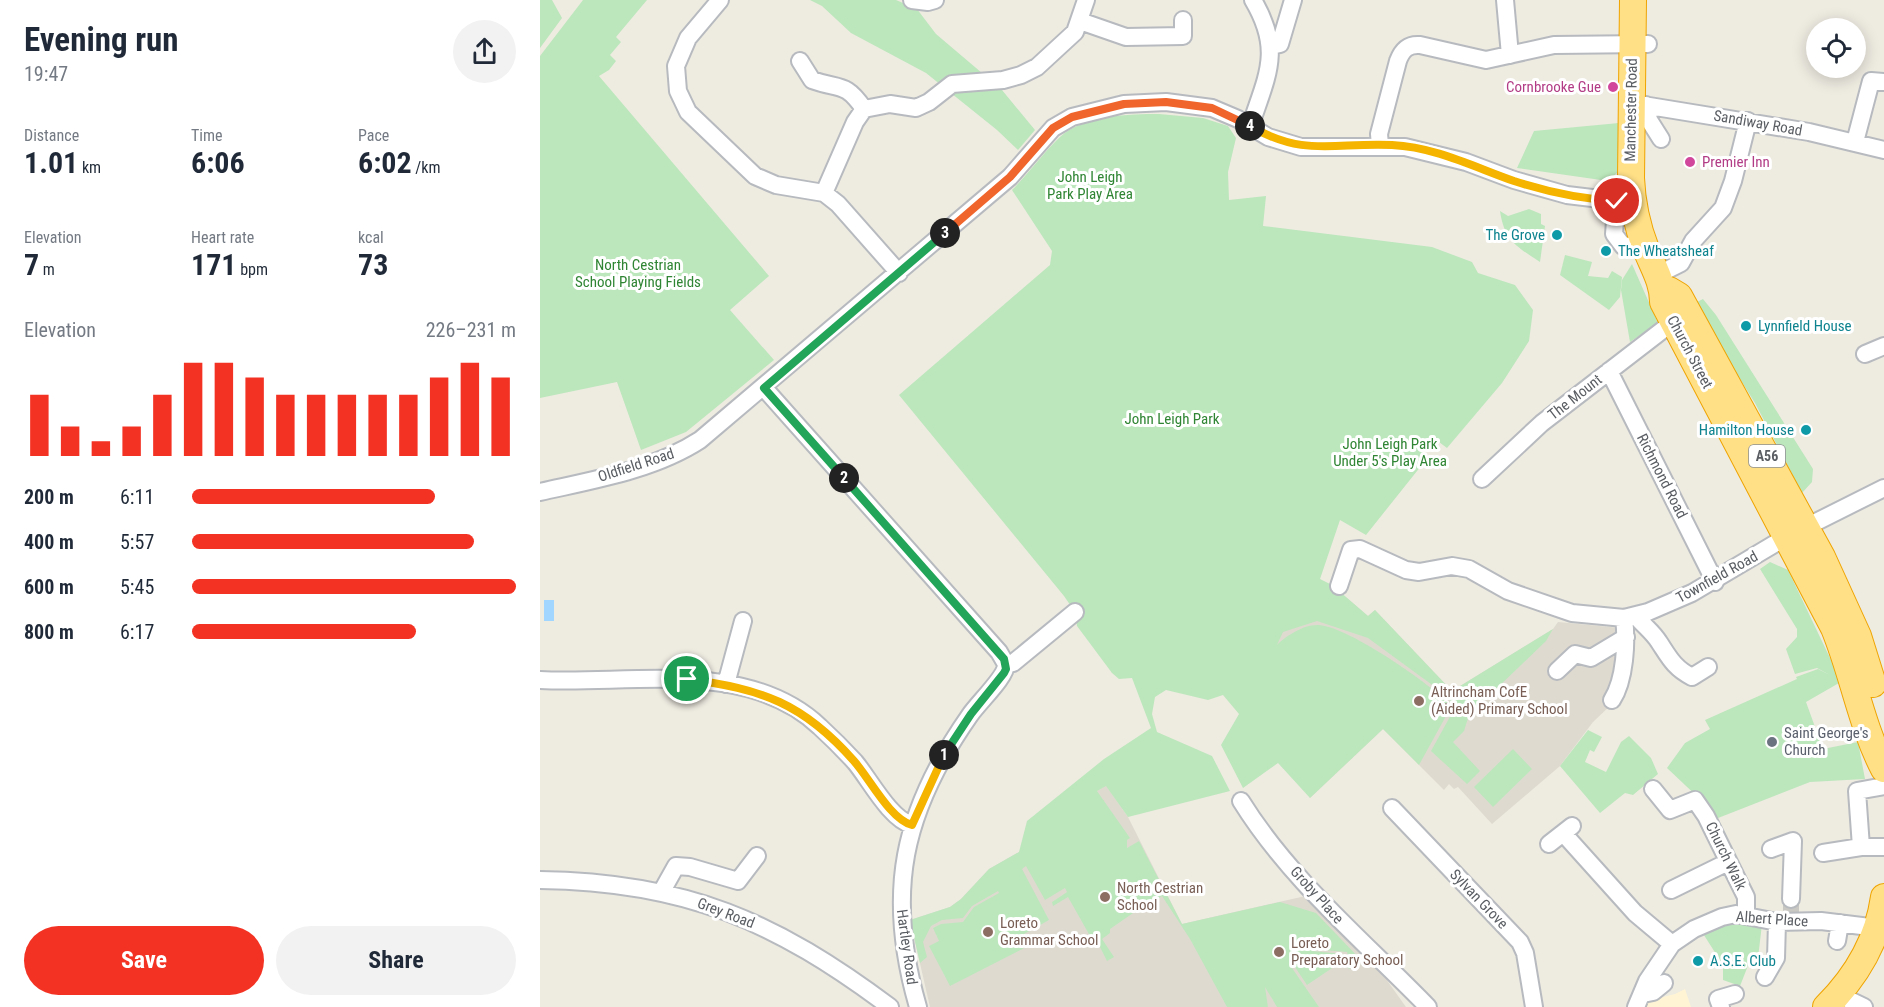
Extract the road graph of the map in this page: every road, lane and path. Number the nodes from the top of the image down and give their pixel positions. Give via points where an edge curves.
1 (720, 0) edge
2 (912, 0) edge
3 (935, 0) edge
4 (1086, 0) edge
5 (1253, 0) edge
6 (1293, 0) edge
7 (1505, 0) edge
8 (1633, 0) edge
9 (1183, 20) dead end
10 (1080, 21) junction
11 (1640, 44) junction
12 (1271, 45) junction
13 (1510, 56) junction
14 (800, 61) dead end
15 (1884, 82) edge
16 (1639, 104) junction
17 (864, 109) junction
18 (1748, 121) junction
19 (1250, 127) junction
20 (1659, 131) dead end
21 (1855, 142) junction
22 (1380, 145) junction
23 (1884, 150) edge
24 (824, 193) junction
25 (1634, 206) junction
26 (899, 273) junction
27 (1660, 281) junction
28 (1673, 322) junction
29 (1884, 346) edge
30 (1865, 354) dead end
31 (1609, 371) junction
32 (764, 388) junction
33 (1482, 479) dead end
34 (1884, 488) edge
35 (540, 492) edge
36 (1796, 532) junction
37 (1715, 582) junction
38 (1339, 586) dead end
39 (1075, 612) dead end
40 (1630, 617) junction
41 (743, 621) dead end
42 (1626, 637) junction
43 (1006, 664) junction
44 (1708, 667) dead end
45 (1557, 671) dead end
46 (1874, 675) edge
47 (540, 680) edge
48 (726, 684) junction
49 (1612, 700) dead end
50 (1884, 727) edge
51 (1884, 769) edge
52 (1884, 786) edge
53 (1653, 789) dead end
54 (1242, 801) dead end
55 (1392, 808) dead end
56 (912, 825) junction
57 (1549, 844) dead end
58 (1861, 847) junction
59 (1884, 847) edge
60 (1771, 849) dead end
61 (1823, 853) dead end
62 (758, 856) dead end
63 (1728, 862) junction
64 (540, 880) edge
65 (1671, 890) dead end
66 (662, 891) junction
67 (1884, 898) edge
68 (1787, 914) junction
69 (1746, 915) junction
70 (1840, 923) junction
71 (1878, 928) junction
72 (1837, 940) dead end
73 (1672, 944) junction
74 (1765, 977) dead end
75 (1664, 983) dead end
76 (1735, 994) dead end
77 (1640, 1000) edge
78 (1833, 1001) edge
79 (890, 1007) edge
80 (918, 1007) edge
81 (1428, 1007) edge
82 (1534, 1007) edge
83 (1721, 1007) edge
84 (1864, 1007) edge

1 - 24 street via 680,50 675,78 682,102 755,176 776,185
2 - 3 street
4 - 10 street
5 - 12 street via 1266,22
6 - 12 street via 1280,44
7 - 13 street
8 - 11 highway, Manchester Road / A56
9 - 10 street via 1182,36 1126,37
10 - 17 street via 1069,39 1021,75 952,84 916,108 890,104
11 - 13 street via 1554,45
11 - 16 highway, Manchester Road / A56
12 - 19 street via 1268,73
13 - 22 street via 1486,60 1420,45 1408,47 1398,61 1379,134
14 - 17 street via 809,88 844,88 853,93
15 - 21 street via 1871,81
16 - 18 street, Sandiway Road
16 - 20 street
16 - 25 highway, Manchester Road / A56 via 1631,165
17 - 24 street
18 - 21 street, Sandiway Road
18 - 27 street via 1723,208 1696,237 1681,263
19 - 22 street, Oldfield Road via 1301,147
19 - 26 street, Oldfield Road via 1212,108 1166,102 1124,104 1072,117 1053,128 1010,177
21 - 23 street, Sandiway Road
22 - 25 street, Oldfield Road via 1432,153 1567,195
24 - 26 street
25 - 27 highway, Manchester Road / A56 via 1644,245
26 - 32 street, Oldfield Road
27 - 28 highway, Church Street / A56 via 1663,302
27 - 36 highway, Church Street / A56 via 1679,296
28 - 31 street, The Mount
28 - 36 highway, Church Street / A56
29 - 30 street
31 - 33 street, The Mount via 1542,423
31 - 37 street, Richmond Road
32 - 35 street, Oldfield Road via 684,449 638,467
32 - 43 street
34 - 36 street, Townfield Road
36 - 37 street, Townfield Road
36 - 46 highway, Church Street / A56 via 1858,636
36 - 46 highway, Church Street / A56 via 1834,628
37 - 40 street, Townfield Road
38 - 40 street via 1350,550 1360,549 1406,570 1419,572 1452,566 1469,569 1508,591 1572,613
39 - 43 street, Hartley Road via 1013,663
40 - 42 street
40 - 44 street via 1658,639 1666,657 1685,674 1696,676
41 - 48 street
42 - 45 street via 1592,658 1575,654
42 - 49 street via 1622,669
43 - 56 street, Hartley Road via 1004,673 938,764
46 - 50 highway, Church Street / A56
46 - 51 highway, Church Street / A56 via 1873,748
47 - 48 street via 654,678
48 - 56 street via 778,700 818,724 854,761 901,820
52 - 58 street via 1857,791
53 - 63 street, Church Walk via 1670,810 1695,800
54 - 81 street, Groby Place via 1262,835 1352,934
55 - 82 street, Sylvan Grove via 1520,942 1526,953
56 - 80 street, Hartley Road via 903,868 901,925
57 - 73 street via 1568,830 1635,913
58 - 59 street
58 - 61 street
60 - 68 street via 1793,841
62 - 66 street via 738,880 676,866
63 - 65 street
63 - 69 street, Church Walk via 1746,897
64 - 66 street, Grey Road via 585,881
66 - 79 street, Grey Road via 718,908 791,940
67 - 71 highway
68 - 69 street, Albert Place
68 - 70 street, Albert Place
68 - 74 street via 1776,958
69 - 73 street, Albert Place via 1710,921
70 - 71 street, Albert Place
70 - 72 street
71 - 78 highway via 1866,955
73 - 77 street, Albert Place via 1660,958
75 - 77 street
76 - 83 street via 1718,999
78 - 84 street

